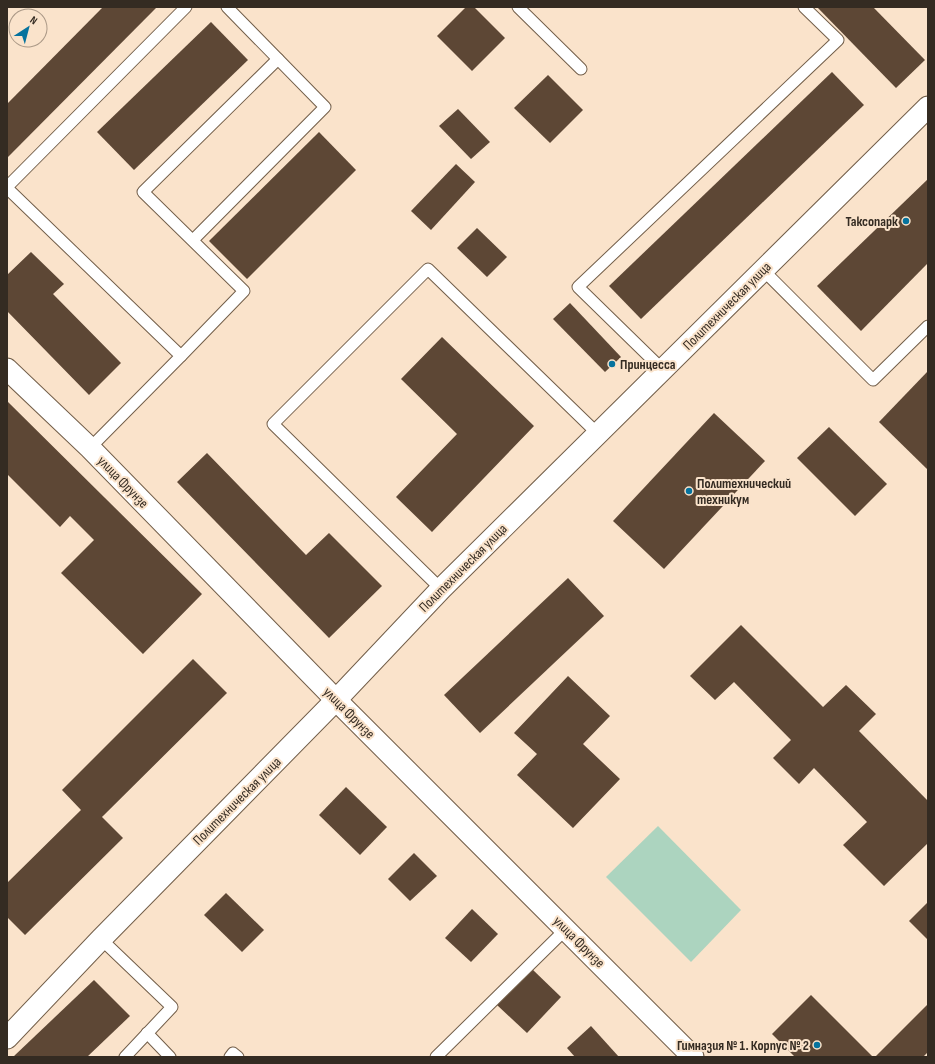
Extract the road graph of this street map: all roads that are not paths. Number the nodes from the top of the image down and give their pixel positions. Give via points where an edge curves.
1 (186, 7) edge
2 (227, 7) edge
3 (518, 7) edge
4 (804, 7) edge
5 (278, 60) junction
6 (581, 69) dead end
7 (928, 107) edge
8 (7, 187) edge
9 (192, 240) junction
10 (763, 270) junction
11 (928, 326) edge
12 (181, 356) junction
13 (7, 369) edge
14 (663, 370) junction
15 (598, 434) junction
16 (90, 448) junction
17 (441, 589) junction
18 (336, 700) junction
19 (566, 929) junction
20 (101, 939) junction
21 (147, 1033) junction
22 (7, 1038) edge
23 (125, 1057) edge
24 (170, 1057) edge
25 (230, 1057) edge
26 (238, 1057) edge
27 (436, 1057) edge
28 (693, 1057) edge

1 - 8 lane
2 - 5 lane
3 - 6 lane
4 - 14 lane via 838,40 578,287
5 - 9 lane via 325,108
5 - 9 lane via 143,192
7 - 10 street, Политехническая улица
8 - 12 lane
9 - 12 lane via 244,291
10 - 11 lane via 873,380
10 - 14 street, Политехническая улица
12 - 16 lane
13 - 16 street, улица Фрунзе
14 - 15 street, Политехническая улица
15 - 17 street, Политехническая улица
15 - 17 lane via 428,269 273,424
16 - 18 street, улица Фрунзе
17 - 18 street, Политехническая улица
18 - 19 street, улица Фрунзе
18 - 20 street, Политехническая улица
19 - 27 lane
19 - 28 street, улица Фрунзе
20 - 21 lane via 172,1008
20 - 22 street, Политехническая улица
21 - 23 lane
21 - 24 lane
25 - 26 lane via 233,1053

